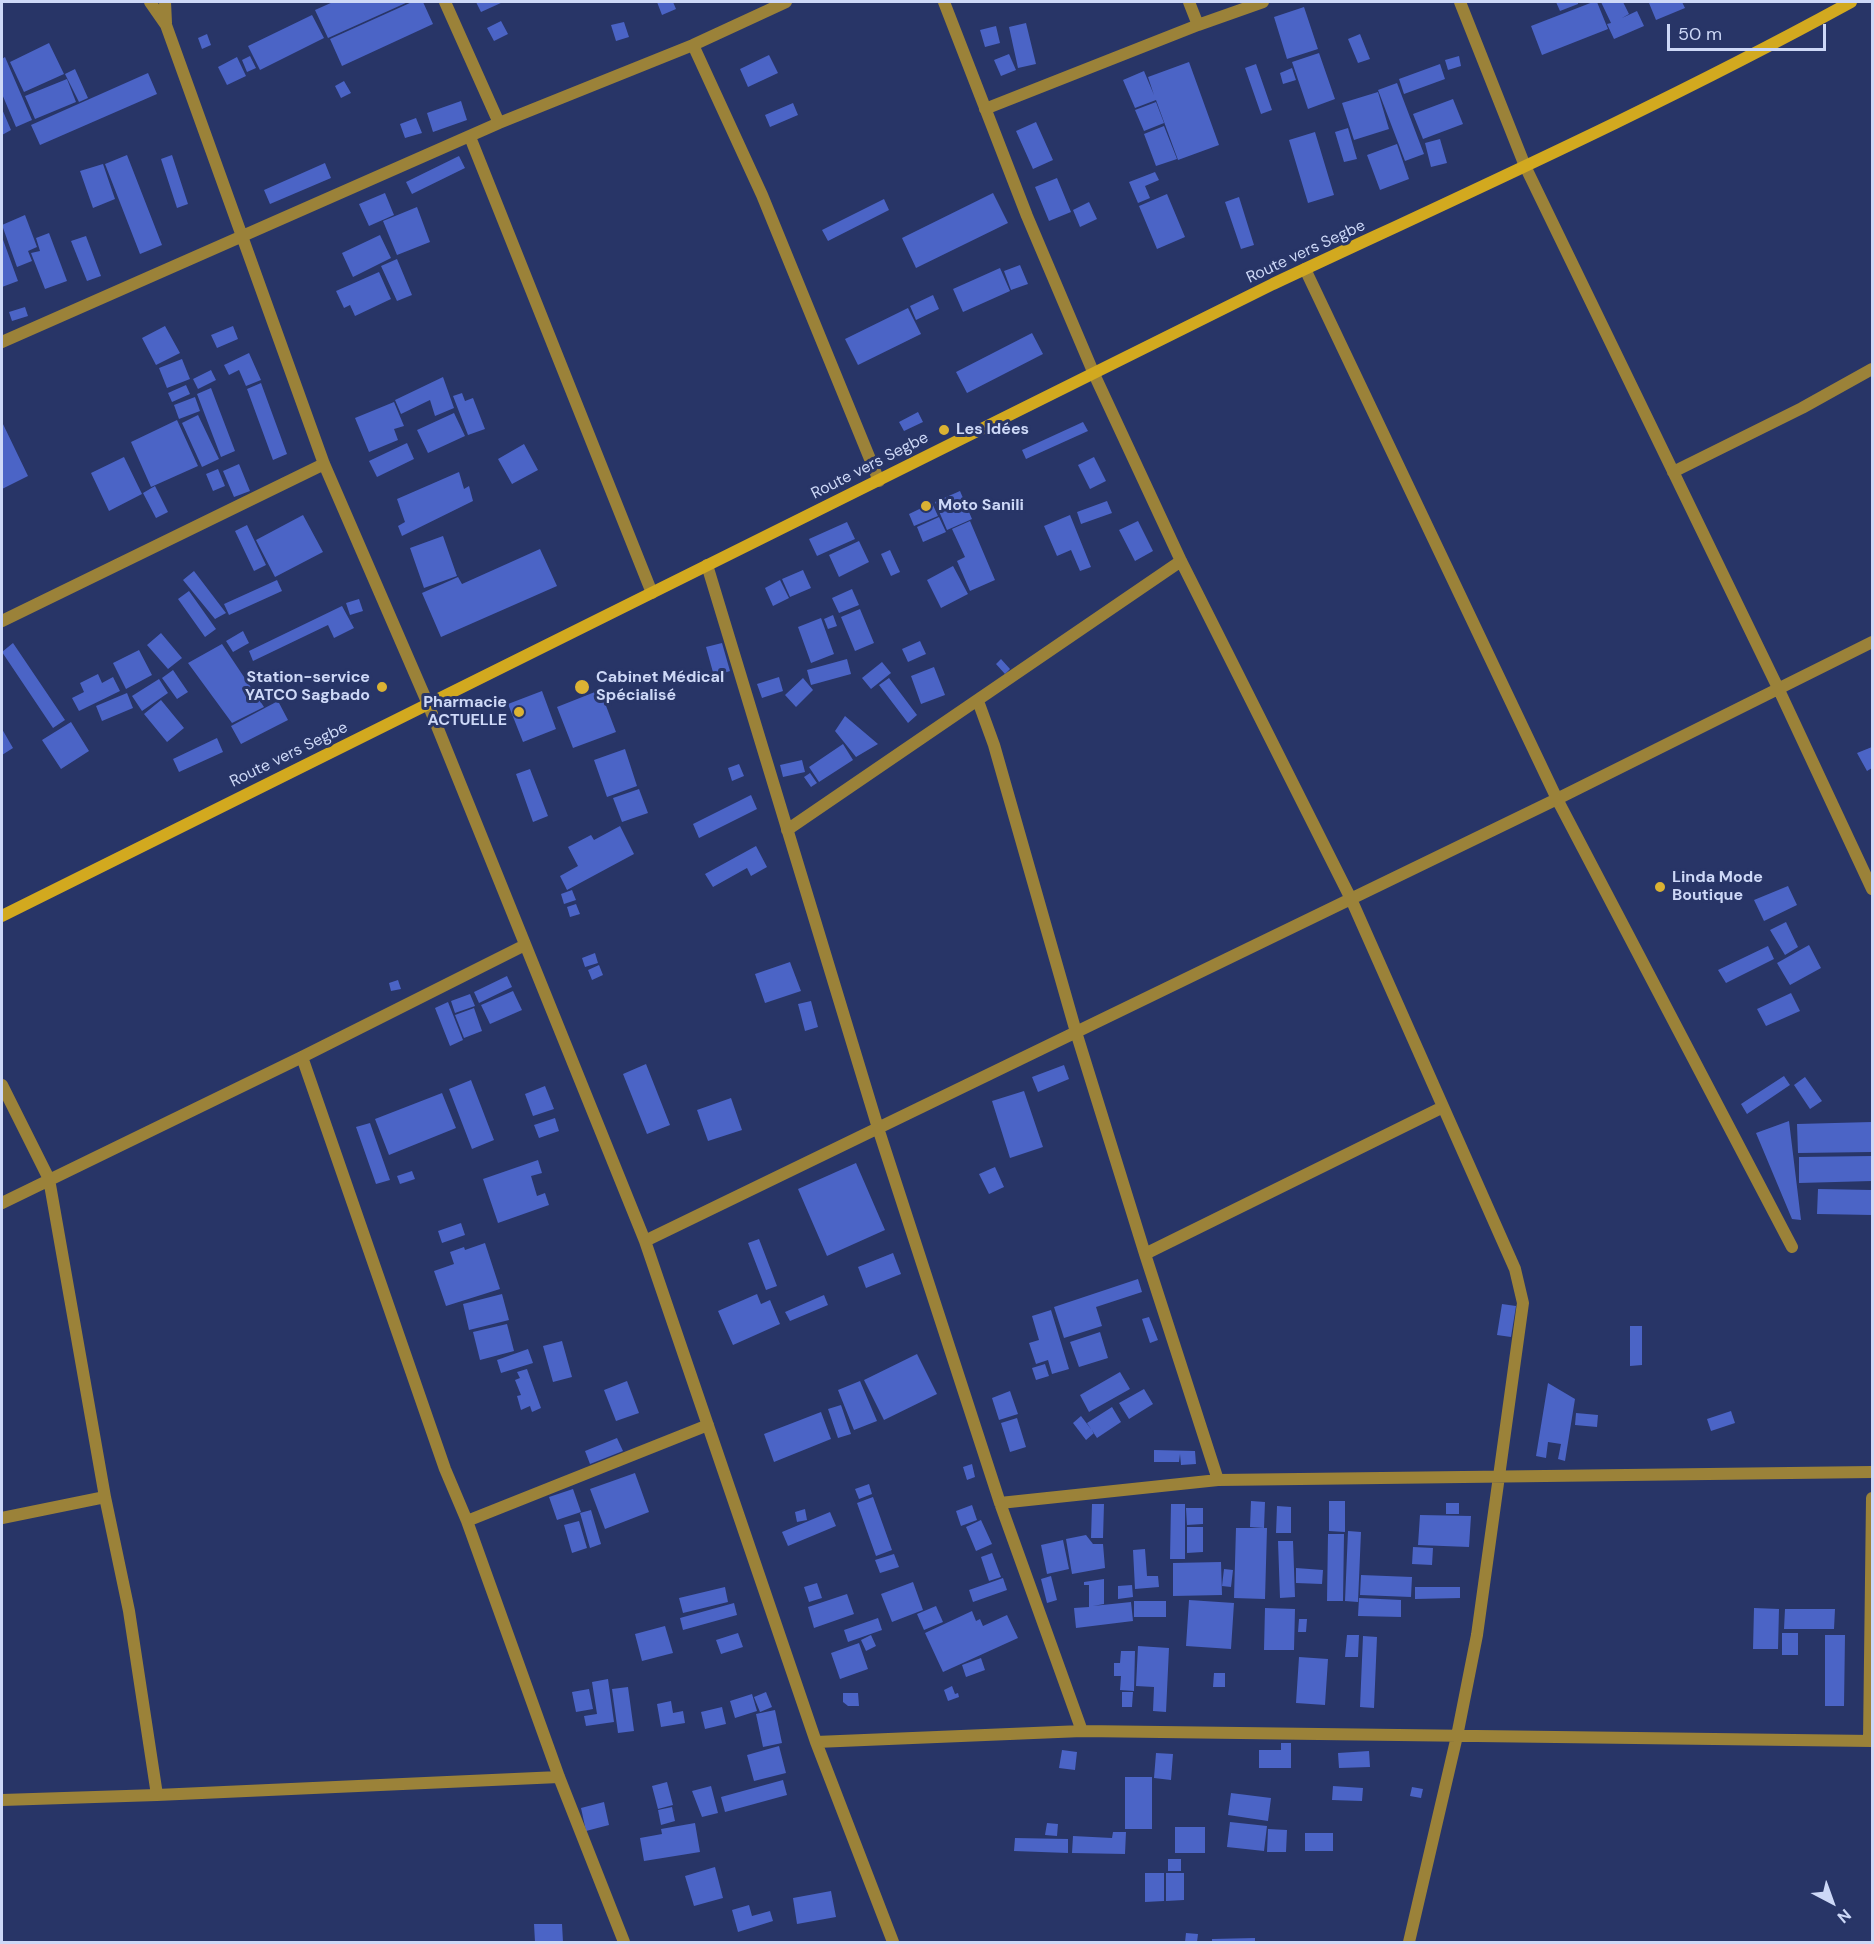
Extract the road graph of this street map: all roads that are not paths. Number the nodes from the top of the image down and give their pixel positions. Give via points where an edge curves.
1 (150, 2) edge
2 (165, 2) edge
3 (445, 2) edge
4 (786, 2) edge
5 (944, 2) edge
6 (1189, 2) edge
7 (1263, 2) edge
8 (1460, 2) edge
9 (1851, 2) edge
10 (166, 25) junction
11 (1197, 25) junction
12 (693, 45) junction
13 (985, 109) junction
14 (499, 123) junction
15 (470, 137) junction
16 (1525, 166) junction
17 (242, 237) junction
18 (1305, 269) junction
19 (2, 342) edge
20 (1872, 369) edge
21 (1094, 374) junction
22 (324, 464) junction
23 (1673, 472) junction
24 (879, 481) junction
25 (1181, 561) junction
26 (707, 565) junction
27 (652, 593) junction
28 (2, 621) edge
29 (1872, 642) edge
30 (1779, 690) junction
31 (978, 701) junction
32 (428, 704) junction
33 (1557, 798) junction
34 (786, 830) junction
35 (1872, 889) edge
36 (1351, 899) junction
37 (2, 916) edge
38 (525, 945) junction
39 (1076, 1032) junction
40 (302, 1057) junction
41 (2, 1085) edge
42 (1443, 1107) junction
43 (878, 1128) junction
44 (49, 1179) junction
45 (2, 1203) edge
46 (645, 1241) junction
47 (1792, 1247) dead end
48 (1145, 1254) junction
49 (708, 1425) junction
50 (1872, 1472) edge
51 (1499, 1477) junction
52 (1218, 1480) junction
53 (105, 1497) junction
54 (1872, 1498) edge
55 (1000, 1503) junction
56 (2, 1518) edge
57 (467, 1521) junction
58 (1082, 1731) junction
59 (1457, 1736) junction
60 (1871, 1741) edge
61 (816, 1742) junction
62 (559, 1777) junction
63 (157, 1795) junction
64 (2, 1800) edge
65 (624, 1942) edge
66 (893, 1942) edge
67 (1409, 1942) edge

1 - 10 street
2 - 10 street
3 - 14 street
4 - 12 street
5 - 13 street
6 - 11 street
7 - 11 street
8 - 16 street
9 - 16 main road, Route vers Segbe
10 - 17 street
11 - 13 street
12 - 14 street
12 - 24 street via 762,195
13 - 21 street
14 - 15 street
15 - 17 street
15 - 27 street
16 - 18 main road, Route vers Segbe
16 - 23 street
17 - 19 street
17 - 22 street
18 - 21 main road, Route vers Segbe
18 - 33 street
20 - 23 street
21 - 24 main road, Route vers Segbe
21 - 25 street
22 - 28 street
22 - 32 street
23 - 30 street
24 - 26 main road, Route vers Segbe
25 - 31 street
25 - 36 street
26 - 27 main road, Route vers Segbe
26 - 34 street
27 - 32 main road, Route vers Segbe
29 - 30 street
30 - 33 street
30 - 35 street
31 - 34 street
31 - 39 street
32 - 37 main road, Route vers Segbe
32 - 38 street
33 - 36 street
33 - 47 street
34 - 43 street
36 - 39 street
36 - 42 street
38 - 40 street
38 - 46 street
39 - 43 street
39 - 48 street
40 - 44 street
40 - 57 street via 445,1469
41 - 44 street
42 - 48 street
42 - 51 street via 1515,1269 1522,1294
43 - 46 street
43 - 55 street
44 - 45 street
44 - 53 street
46 - 49 street
48 - 52 street
49 - 57 street
49 - 61 street
50 - 51 street
51 - 52 street
51 - 59 street via 1477,1635
52 - 55 street
53 - 56 street
53 - 63 street via 129,1611
54 - 60 street
55 - 58 street
57 - 62 street
58 - 59 street
58 - 61 street
59 - 60 street
59 - 67 street
61 - 66 street
62 - 63 street
62 - 65 street
63 - 64 street

